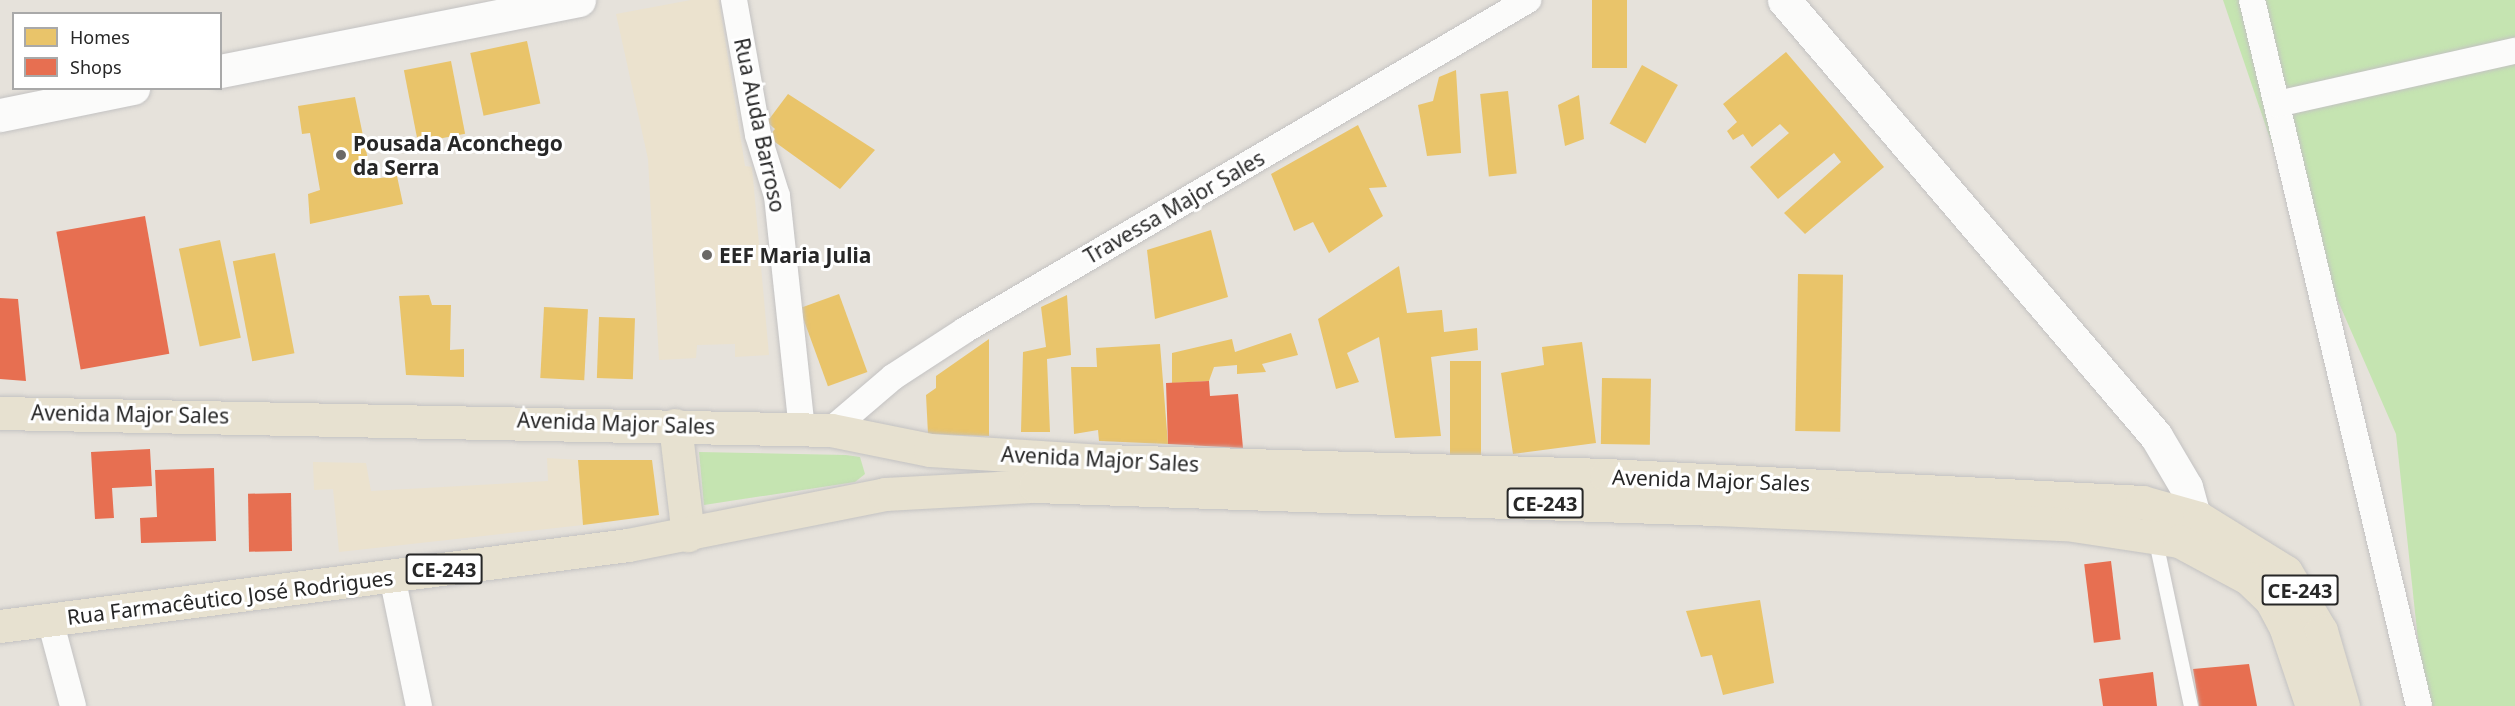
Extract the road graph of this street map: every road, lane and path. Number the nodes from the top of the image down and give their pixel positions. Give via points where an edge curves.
1 (579, 0) edge
2 (734, 0) edge
3 (1528, 0) edge
4 (1784, 0) edge
5 (2252, 0) edge
6 (2515, 51) edge
7 (222, 71) edge
8 (123, 90) edge
9 (2277, 104) junction
10 (0, 115) edge
11 (0, 413) edge
12 (675, 425) junction
13 (816, 429) junction
14 (887, 444) junction
15 (1274, 480) junction
16 (885, 494) junction
17 (2199, 518) junction
18 (688, 535) junction
19 (2155, 535) junction
20 (2202, 552) junction
21 (392, 576) junction
22 (50, 620) junction
23 (0, 626) edge
24 (73, 706) edge
25 (419, 706) edge
26 (2191, 706) edge
27 (2312, 706) edge
28 (2343, 706) edge
29 (2419, 706) edge

1 - 7 street
2 - 13 street, Rua Auda Barroso via 758,135 777,196
3 - 13 street, Travessa Major Sales via 965,330
4 - 17 street via 2128,401 2156,436
5 - 9 street
6 - 9 street
8 - 10 street
9 - 29 street
11 - 12 main road, Avenida Major Sales / CE-243
12 - 13 main road, Avenida Major Sales / CE-243
12 - 18 main road
13 - 14 main road, Avenida Major Sales / CE-243
14 - 15 main road, Avenida Major Sales / CE-243 via 1092,460
14 - 16 main road
15 - 16 main road, Avenida Major Sales / CE-243
15 - 17 main road, Avenida Major Sales / CE-243 via 2072,496 2142,502
15 - 19 main road, Avenida Major Sales / CE-243 via 2066,524
16 - 18 main road, Rua Farmacêutico José Rodrigues / CE-243
17 - 20 street
17 - 28 main road, CE-243 via 2286,572 2321,631
18 - 21 main road, Rua Farmacêutico José Rodrigues / CE-243
19 - 20 main road, Avenida Major Sales / CE-243
19 - 26 lane
20 - 27 main road, CE-243 via 2248,578 2271,600 2286,626
21 - 22 main road, Rua Farmacêutico José Rodrigues / CE-243
21 - 25 street
22 - 23 main road, Rua Farmacêutico José Rodrigues / CE-243
22 - 24 street

